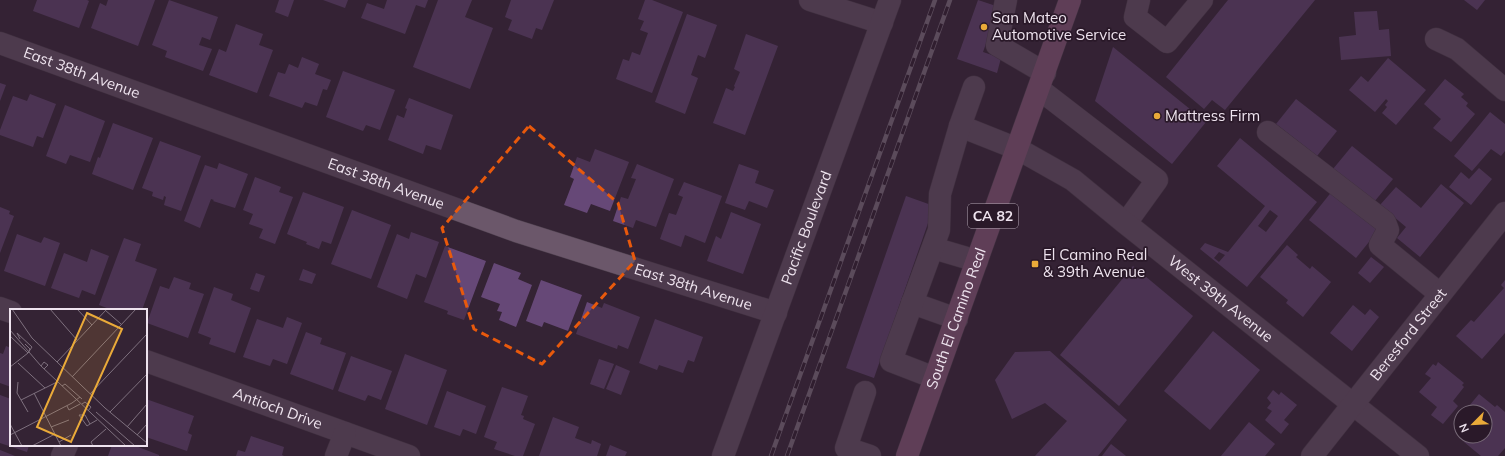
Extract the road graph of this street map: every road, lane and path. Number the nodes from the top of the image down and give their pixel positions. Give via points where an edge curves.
1 (810, 0) edge
2 (890, 0) edge
3 (1006, 0) edge
4 (1070, 0) edge
5 (1139, 0) edge
6 (1202, 0) edge
7 (882, 23) junction
8 (1436, 39) dead end
9 (0, 43) edge
10 (1042, 81) junction
11 (974, 87) dead end
12 (1505, 90) edge
13 (960, 126) junction
14 (1268, 132) dead end
15 (1018, 149) junction
16 (1503, 219) edge
17 (1126, 223) junction
18 (932, 248) junction
19 (977, 261) junction
20 (1440, 294) junction
21 (912, 303) junction
22 (0, 308) edge
23 (10, 312) edge
24 (776, 313) junction
25 (956, 319) junction
26 (147, 361) edge
27 (935, 378) junction
28 (865, 392) dead end
29 (1354, 404) junction
30 (345, 433) junction
31 (67, 446) edge
32 (62, 456) edge
33 (336, 456) edge
34 (409, 456) edge
35 (723, 456) edge
36 (870, 456) edge
37 (908, 456) edge
38 (1312, 456) edge
39 (1418, 456) edge

1 - 7 street
2 - 7 street, Pacific Boulevard
3 - 10 street via 997,45
4 - 10 main road, South El Camino Real / CA 82
5 - 6 street via 1135,17 1167,42
7 - 24 street, Pacific Boulevard
8 - 12 street via 1457,50
9 - 24 street, East 38th Avenue via 516,231
10 - 15 main road, South El Camino Real / CA 82
10 - 17 street via 1157,180
11 - 13 street
13 - 15 street, West 39th Avenue
13 - 18 street via 940,194 939,230
14 - 20 street via 1385,222 1388,230 1380,245
15 - 17 street, West 39th Avenue via 1073,180
15 - 19 main road, South El Camino Real / CA 82
16 - 20 street, Beresford Street
17 - 29 street, West 39th Avenue
18 - 19 street
18 - 21 street
19 - 25 main road, South El Camino Real / CA 82
20 - 29 street, Beresford Street
21 - 25 street
21 - 27 street via 891,361
22 - 23 street
24 - 35 street, Pacific Boulevard
25 - 27 main road, South El Camino Real / CA 82
26 - 30 street, Antioch Drive
27 - 37 main road, South El Camino Real / CA 82
28 - 36 street via 846,448
29 - 38 street, Beresford Street
29 - 39 street, West 39th Avenue
30 - 33 street
30 - 34 street, Antioch Drive
31 - 32 street

